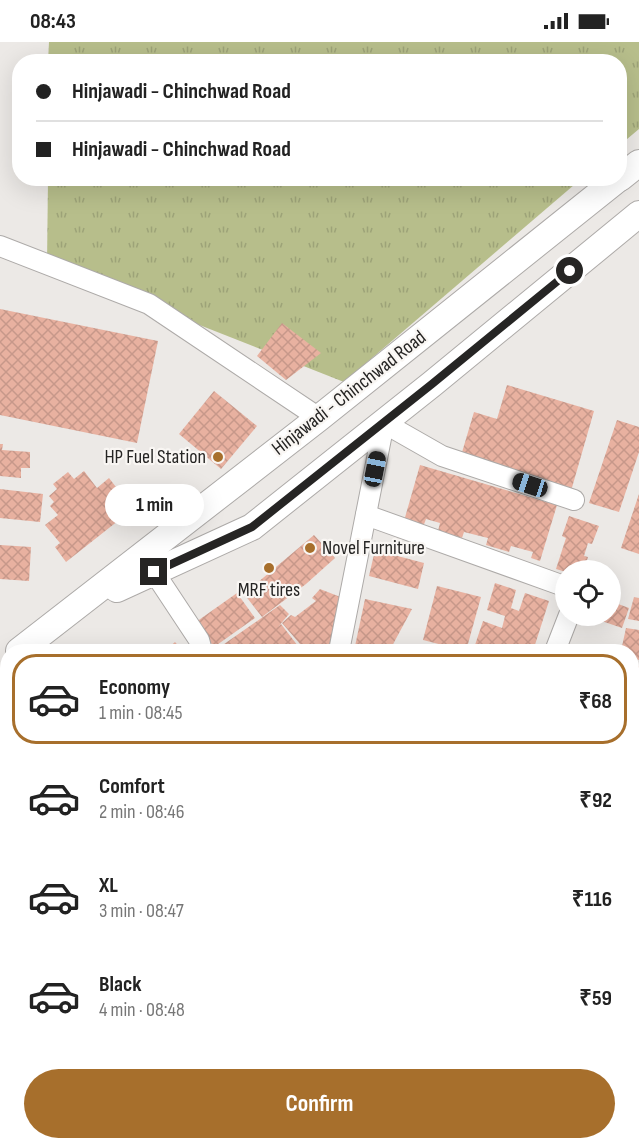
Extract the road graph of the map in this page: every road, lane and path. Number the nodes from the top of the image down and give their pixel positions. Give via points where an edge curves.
1 (609, 186) edge
2 (639, 214) edge
3 (1, 249) edge
4 (319, 418) junction
5 (384, 423) junction
6 (574, 500) dead end
7 (366, 515) junction
8 (154, 572) junction
9 (555, 583) edge
10 (78, 607) junction
11 (565, 626) edge
12 (28, 644) edge
13 (200, 644) edge
14 (340, 644) edge
15 (558, 644) edge

1 - 4 main road, Hinjawadi - Chinchwad Road
2 - 5 main road, Hinjawadi - Chinchwad Road
3 - 4 street via 149,304
4 - 10 main road, Hinjawadi - Chinchwad Road
5 - 6 street via 442,456
5 - 7 street
5 - 8 main road, Hinjawadi - Chinchwad Road via 252,527
7 - 9 street
7 - 14 street
8 - 10 main road, Hinjawadi - Chinchwad Road
8 - 13 street
10 - 12 main road, Hinjawadi - Chinchwad Road
11 - 15 street

